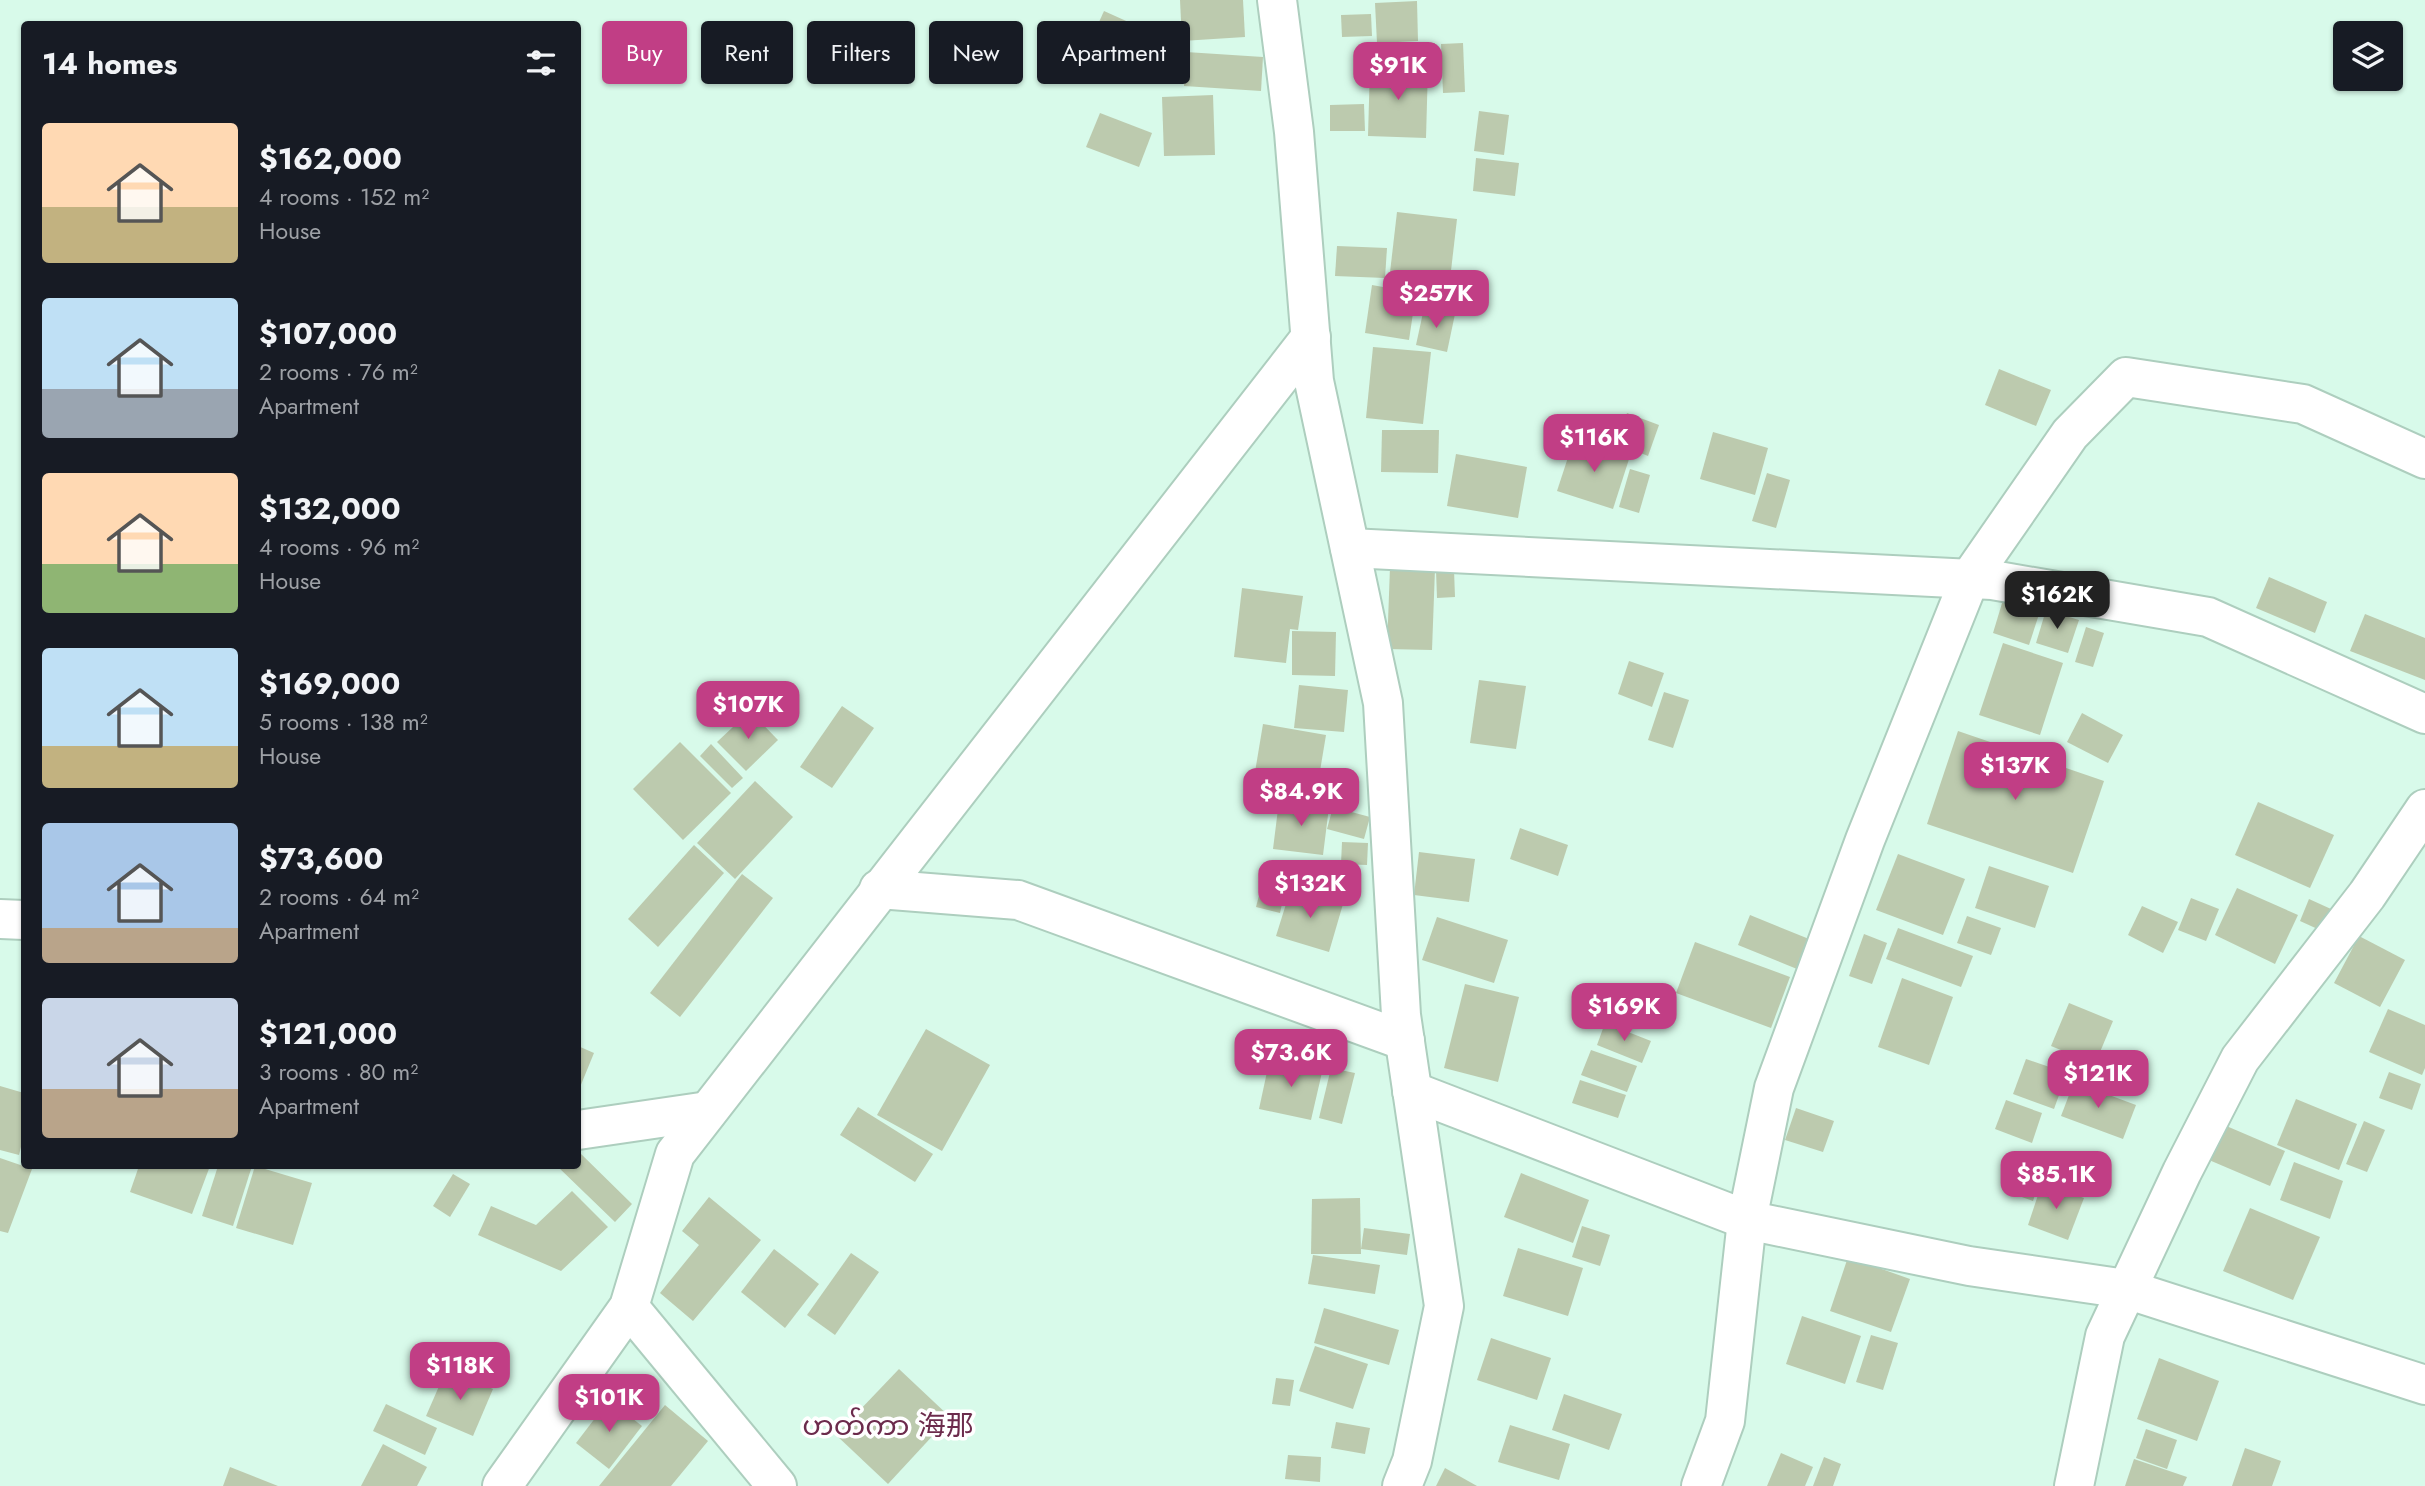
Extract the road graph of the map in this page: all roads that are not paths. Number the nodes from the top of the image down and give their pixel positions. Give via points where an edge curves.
1 (1277, 0) edge
2 (1311, 337) junction
3 (2425, 458) edge
4 (1350, 548) junction
5 (1970, 578) junction
6 (2425, 714) edge
7 (2425, 809) edge
8 (879, 889) junction
9 (0, 919) edge
10 (21, 920) edge
11 (1405, 1041) junction
12 (1412, 1091) junction
13 (708, 1111) junction
14 (581, 1130) edge
15 (1747, 1220) junction
16 (2126, 1289) junction
17 (629, 1307) junction
18 (2425, 1385) edge
19 (502, 1486) edge
20 (777, 1486) edge
21 (1402, 1486) edge
22 (1701, 1486) edge
23 (2074, 1486) edge

1 - 2 street via 1294,132
2 - 4 street via 1314,381
2 - 8 street
3 - 5 street via 2303,404 2126,377 2070,434
4 - 5 street
4 - 11 street via 1383,703
5 - 6 street via 2208,617
5 - 15 street via 1865,840 1774,1088
7 - 16 street via 2367,895 2240,1059
8 - 11 street via 1017,900
8 - 13 street
9 - 10 street
11 - 12 street
12 - 15 street
12 - 21 street via 1444,1306 1412,1461
13 - 14 street
13 - 17 street via 675,1154
15 - 16 street via 1969,1266
15 - 22 street via 1725,1421
16 - 18 street
16 - 23 street via 2105,1336
17 - 19 street
17 - 20 street

